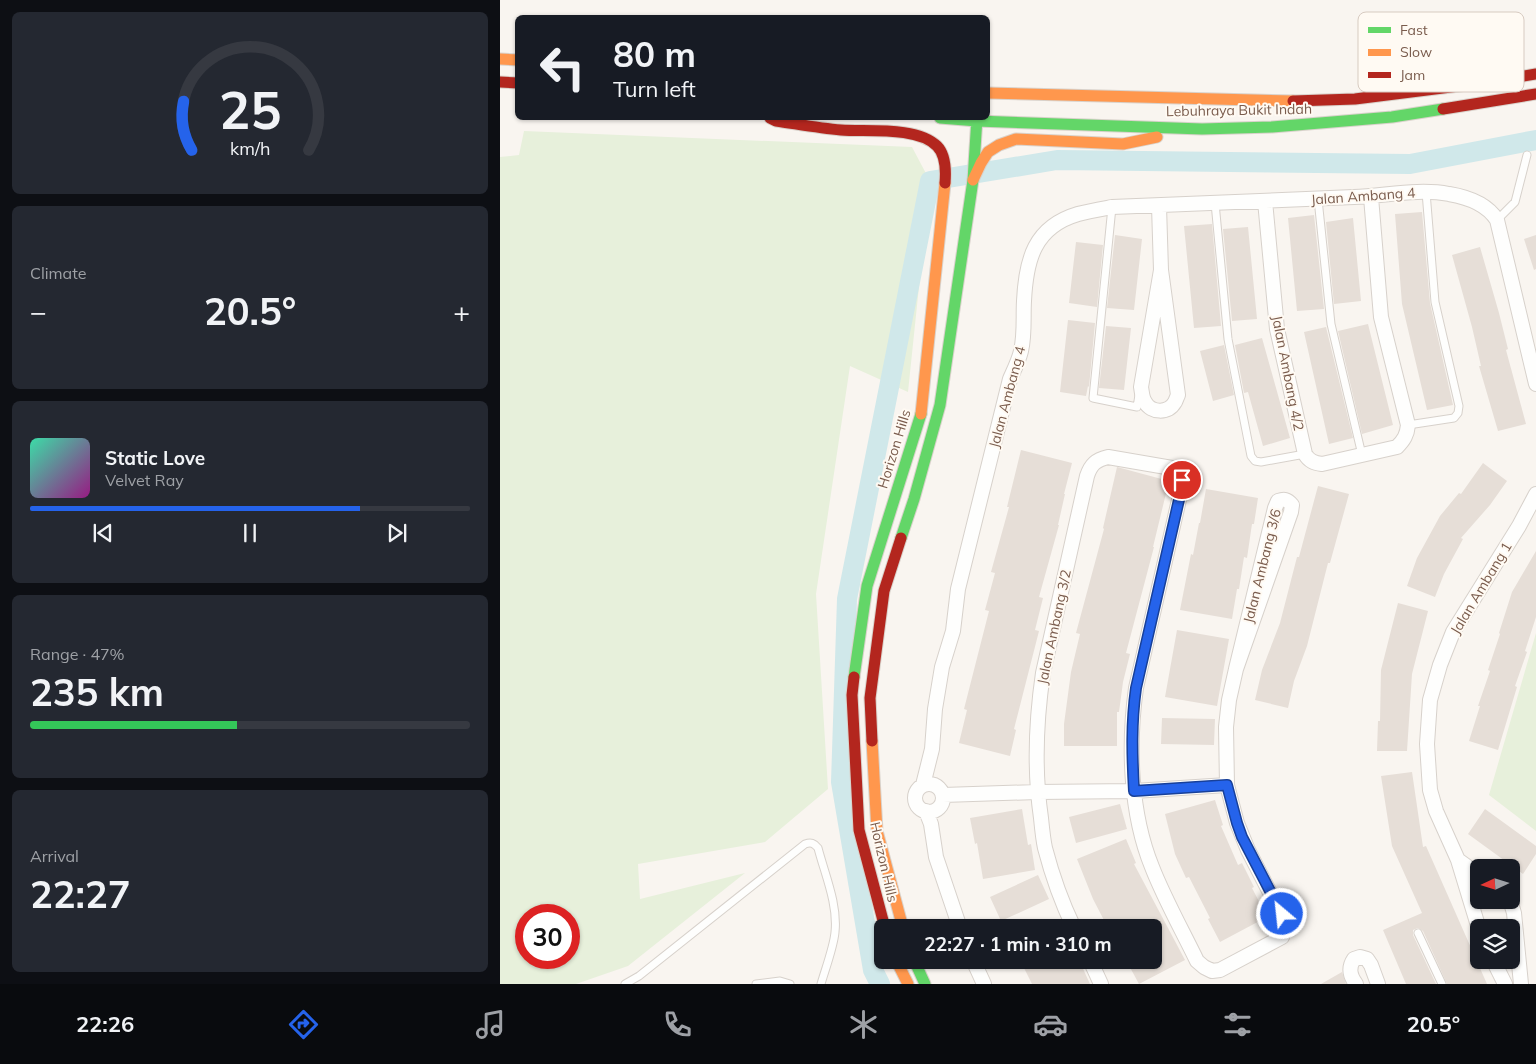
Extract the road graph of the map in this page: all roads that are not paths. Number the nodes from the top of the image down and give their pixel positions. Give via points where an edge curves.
1 (500, 59) edge
2 (515, 60) edge
3 (500, 82) edge
4 (515, 83) edge
5 (1411, 92) edge
6 (990, 93) edge
7 (1536, 94) edge
8 (774, 120) edge
9 (977, 120) edge
10 (990, 120) edge
11 (1202, 129) junction
12 (1527, 155) dead end
13 (973, 180) junction
14 (1426, 192) junction
15 (1371, 197) junction
16 (1318, 199) junction
17 (1265, 201) junction
18 (1215, 203) junction
19 (1159, 206) junction
20 (1112, 207) junction
21 (1497, 220) junction
22 (1161, 270) junction
23 (1536, 384) edge
24 (1141, 387) junction
25 (1408, 425) junction
26 (1305, 454) junction
27 (1362, 456) junction
28 (1536, 494) edge
29 (1236, 669) junction
30 (924, 785) junction
31 (1227, 785) junction
32 (1134, 791) junction
33 (1037, 792) junction
34 (943, 795) junction
35 (926, 811) junction
36 (1458, 860) junction
37 (1470, 869) edge
38 (1513, 909) edge
39 (883, 919) edge
40 (901, 919) edge
41 (957, 919) edge
42 (1070, 919) edge
43 (1476, 919) edge
44 (1418, 933) dead end
45 (900, 969) edge
46 (918, 969) edge
47 (977, 969) edge
48 (1094, 969) edge
49 (1498, 969) edge
50 (625, 984) edge
51 (756, 984) edge
52 (790, 984) edge
53 (821, 984) edge
54 (908, 984) edge
55 (925, 984) edge
56 (984, 984) edge
57 (1101, 984) edge
58 (1356, 984) edge
59 (1378, 984) edge
60 (1442, 984) edge
61 (1505, 984) edge
62 (1521, 984) edge

1 - 2 main road
3 - 4 main road
5 - 6 main road, Lebuhraya Bukit Indah via 1355,99 1286,100
7 - 11 main road, Lebuhraya Bukit Indah via 1392,117
8 - 39 main road, Horizon Hills via 840,130 896,132 924,138 937,146 945,168 922,409 868,586 852,695 859,830
9 - 13 main road, Horizon Hills
10 - 11 main road, Lebuhraya Bukit Indah
11 - 13 main road via 1123,144 1016,139 988,150
12 - 21 lane via 1515,202
13 - 40 main road, Horizon Hills via 940,406 884,591 870,698 877,831
14 - 15 street, Jalan Ambang 4
14 - 21 street, Jalan Ambang 4 via 1465,198 1492,212
14 - 25 lane via 1435,302 1459,406 1454,418
15 - 16 street, Jalan Ambang 4
15 - 25 street via 1381,317
16 - 17 street, Jalan Ambang 4
16 - 27 lane via 1331,324
17 - 18 street, Jalan Ambang 4
17 - 26 street, Jalan Ambang 4/2 via 1277,329
18 - 19 street, Jalan Ambang 4
18 - 26 lane via 1228,339 1251,456 1261,462
19 - 20 street, Jalan Ambang 4
19 - 22 street
20 - 24 lane via 1093,398 1137,407
20 - 30 street, Jalan Ambang 4 via 1078,214 1052,226 1030,255 1021,351 1010,380 958,589
21 - 23 street
22 - 24 street
22 - 24 street via 1178,395 1168,409 1158,411 1149,408 1144,401
25 - 27 street via 1403,442 1397,447
26 - 27 street via 1307,459 1322,464
28 - 36 street, Jalan Ambang 1 via 1454,632 1430,700 1426,744 1430,790
29 - 29 street, Jalan Ambang 3/6 via 1291,512 1292,505 1288,500 1282,499 1275,508
29 - 31 street, Jalan Ambang 3/6 via 1226,727
30 - 34 street via 936,785
30 - 35 street via 917,790 915,799
31 - 32 street
31 - 32 street, Jalan Ambang 3/6 via 1237,823 1282,914 1284,930 1282,937 1212,972 1197,960 1152,866 1140,828
32 - 33 street
32 - 33 street, Jalan Ambang 3/2 via 1131,745 1136,688 1182,480 1172,468 1108,457 1091,466 1043,673 1036,733
33 - 34 street
33 - 42 street, Jalan Ambang 3/2 via 1045,848
34 - 35 street via 939,807
35 - 41 street via 936,857
36 - 37 street
36 - 43 street, Jalan Ambang 1
38 - 62 street
44 - 60 lane
45 - 54 main road
46 - 55 main road
47 - 56 street
48 - 57 street
49 - 61 street
50 - 53 lane via 810,842 818,848 835,917 835,932
51 - 52 lane via 780,981
58 - 59 street via 1350,964 1354,958 1360,957 1371,965

